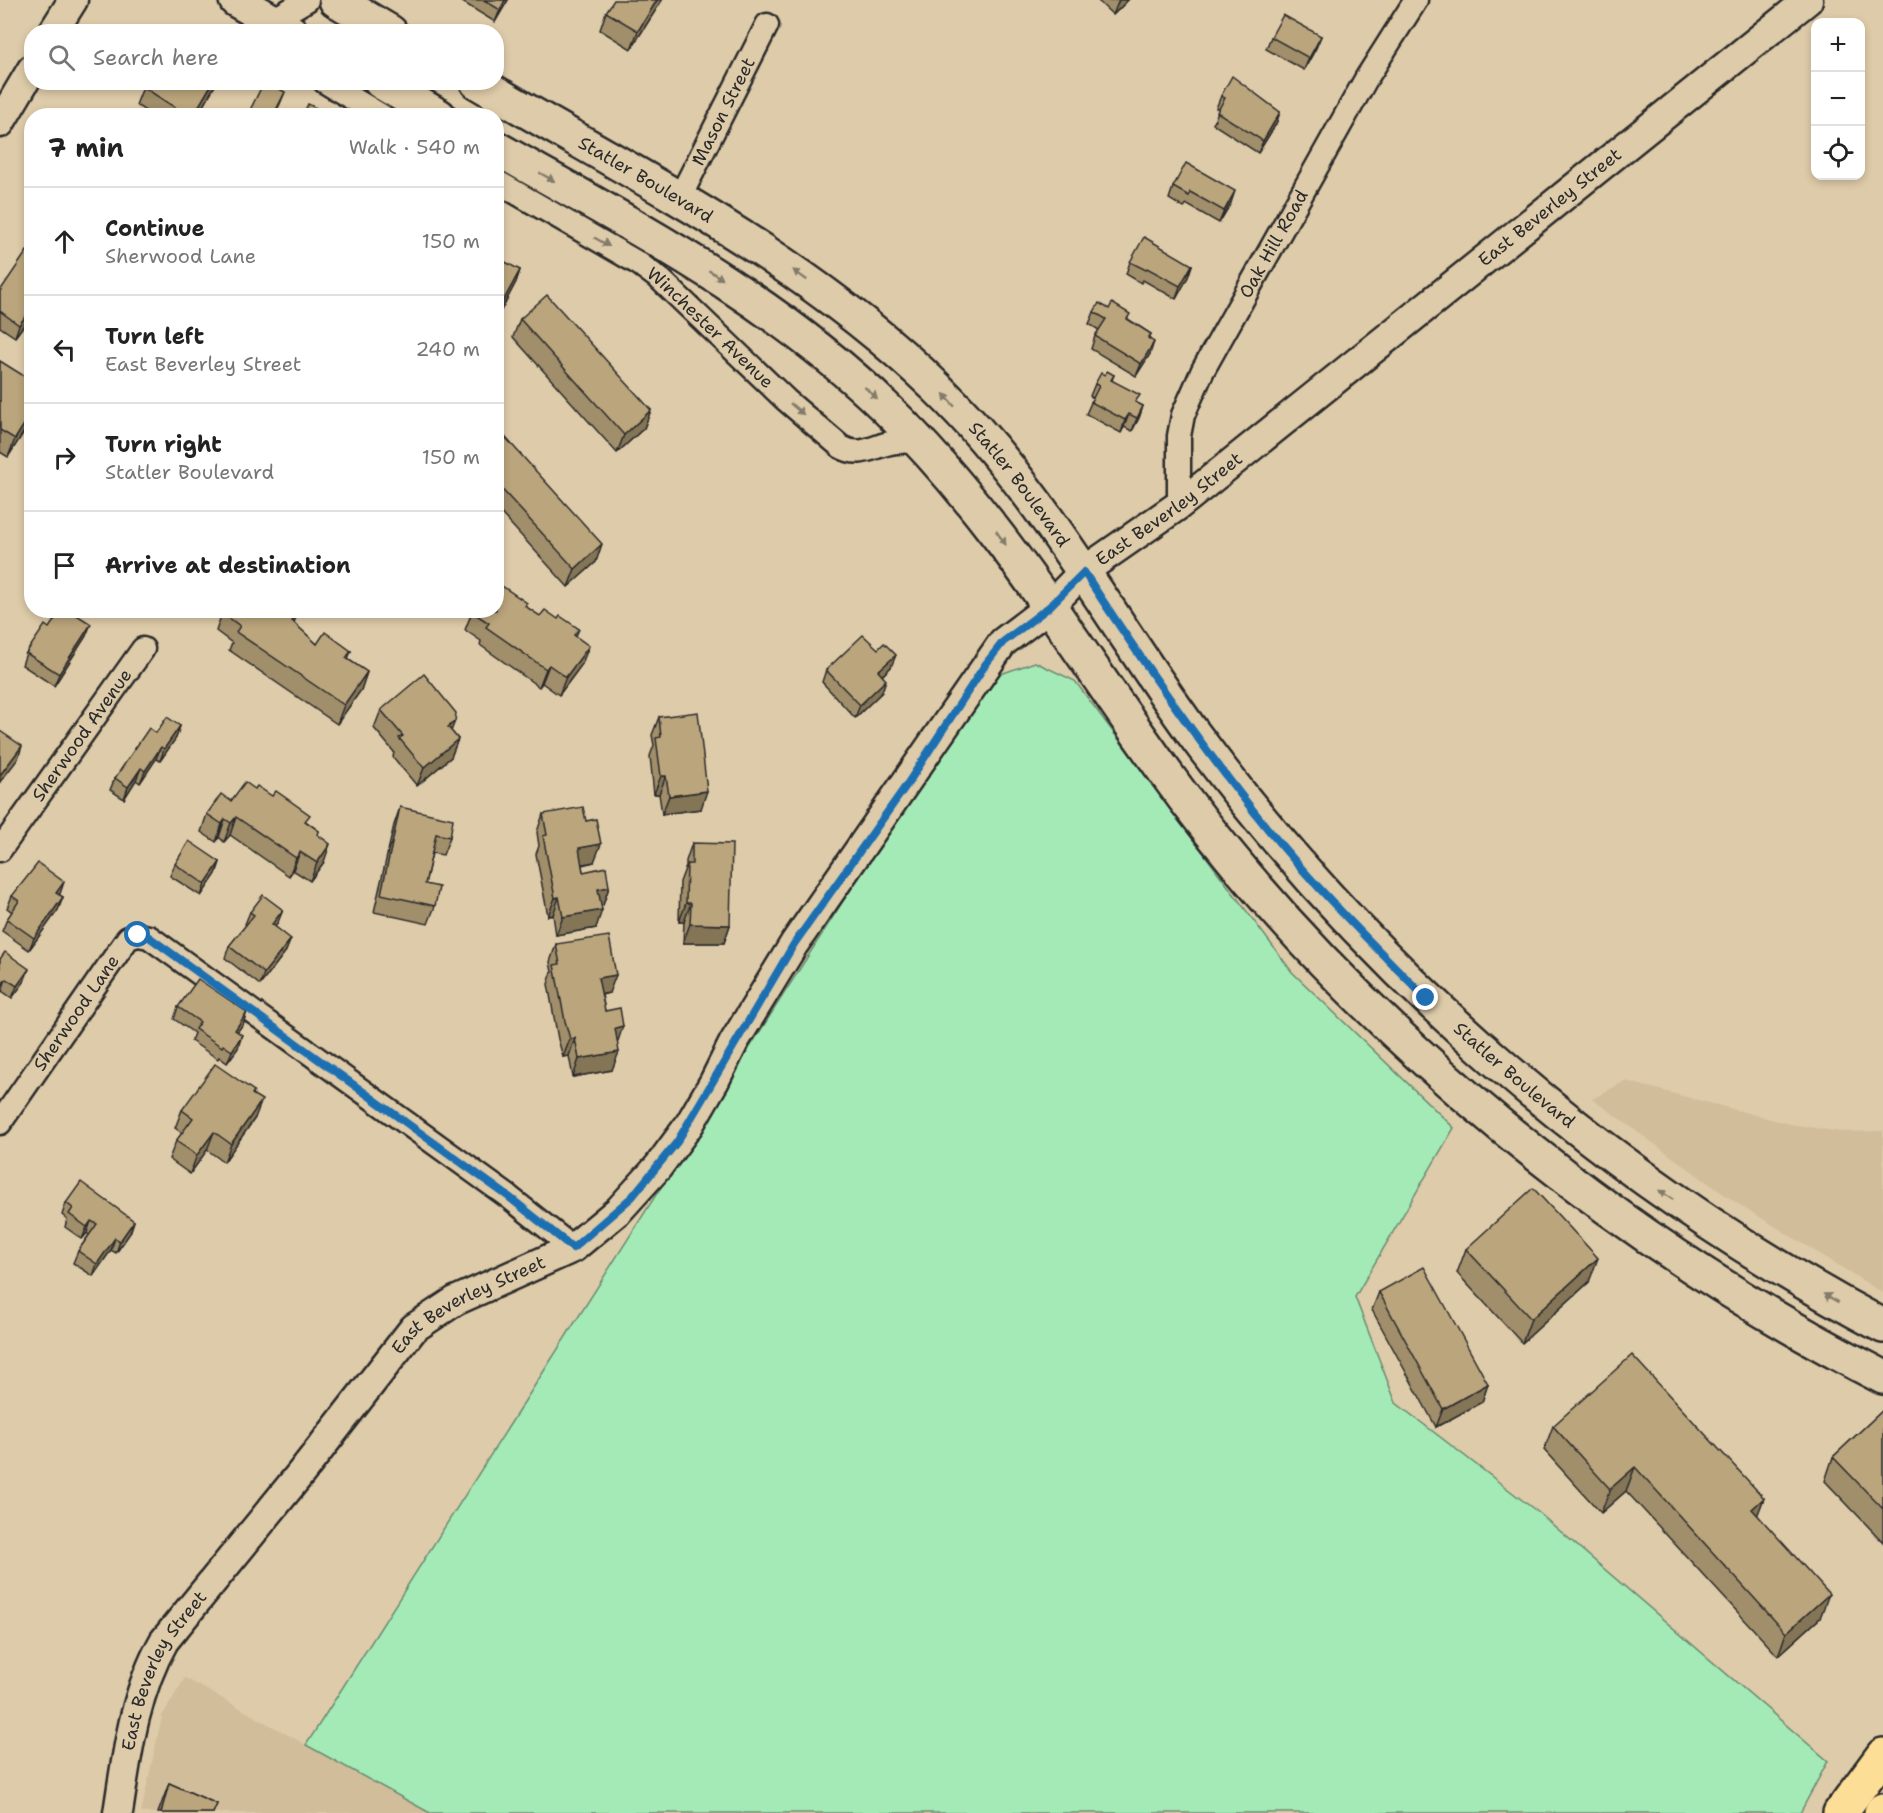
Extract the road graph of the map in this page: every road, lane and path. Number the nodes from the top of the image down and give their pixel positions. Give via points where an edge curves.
1 (73, 0) edge
2 (236, 0) edge
3 (307, 0) edge
4 (336, 0) edge
5 (1416, 0) edge
6 (1808, 0) edge
7 (58, 24) edge
8 (273, 24) edge
9 (283, 24) edge
10 (376, 24) edge
11 (766, 25) dead end
12 (24, 82) edge
13 (338, 90) edge
14 (395, 90) edge
15 (491, 90) edge
16 (369, 108) edge
17 (425, 108) edge
18 (0, 123) edge
19 (504, 153) edge
20 (504, 186) edge
21 (679, 199) junction
22 (921, 442) junction
23 (1179, 505) junction
24 (1084, 572) junction
25 (1049, 607) junction
26 (143, 649) dead end
27 (0, 850) edge
28 (0, 1123) edge
29 (573, 1248) junction
30 (1883, 1326) edge
31 (1883, 1377) edge
32 (1883, 1755) edge
33 (118, 1813) edge
34 (1840, 1813) edge

1 - 7 street
2 - 8 main road
3 - 9 street
4 - 10 main road
5 - 23 street, Oak Hill Road via 1366,78 1203,370 1183,415 1179,436
6 - 23 street, East Beverley Street
11 - 21 street, Mason Street
12 - 18 street
13 - 16 street
14 - 17 main road
15 - 21 main road, Statler Boulevard
19 -> 22 main road via 763,305 843,368
20 -> 22 street, Winchester Avenue via 661,280 841,447 867,452 896,442
24 -> 21 main road, Statler Boulevard via 1017,482 939,390 827,295 759,247
22 -> 25 main road via 985,515
23 - 24 street, East Beverley Street
24 - 25 street, East Beverley Street
30 -> 24 main road, Statler Boulevard via 1774,1265 1658,1189 1524,1085 1426,998 1268,830 1194,734
25 - 29 street, East Beverley Street via 1003,642 985,665 908,783 794,944 665,1159 619,1210
25 - 31 main road via 1185,799 1223,846 1325,960 1419,1052 1543,1160 1635,1227 1770,1315
26 - 27 street, Sherwood Avenue
28 - 29 street, Sherwood Lane via 128,939 143,935 501,1191
29 - 33 street, East Beverley Street via 455,1301 414,1328 164,1641 148,1671 135,1712
32 - 34 main road

